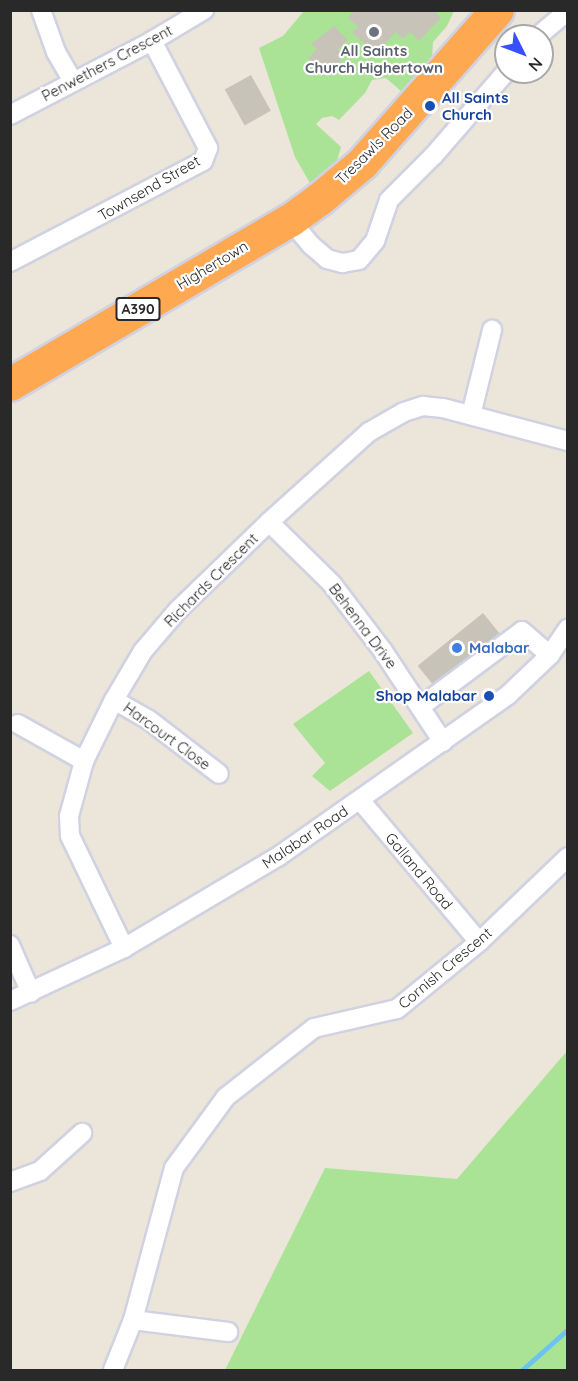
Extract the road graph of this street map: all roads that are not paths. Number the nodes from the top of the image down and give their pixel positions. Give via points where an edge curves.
1 (41, 10) edge
2 (204, 10) edge
3 (497, 10) edge
4 (567, 11) edge
5 (552, 24) edge
6 (152, 41) junction
7 (73, 82) junction
8 (496, 84) edge
9 (10, 115) edge
10 (290, 219) junction
11 (10, 262) edge
12 (492, 330) dead end
13 (10, 384) edge
14 (471, 415) junction
15 (567, 441) edge
16 (269, 522) junction
17 (567, 628) edge
18 (550, 655) junction
19 (114, 700) junction
20 (420, 707) junction
21 (18, 724) dead end
22 (443, 742) junction
23 (84, 761) junction
24 (219, 774) dead end
25 (360, 800) junction
26 (567, 857) edge
27 (479, 942) junction
28 (10, 945) edge
29 (124, 948) junction
30 (31, 993) junction
31 (10, 1001) edge
32 (82, 1132) dead end
33 (10, 1182) edge
34 (133, 1320) junction
35 (228, 1332) dead end
36 (113, 1371) edge

1 - 7 street via 56,52
2 - 6 street, Penwethers Crescent
3 - 10 highway, Tresawls Road / A390 via 362,163
4 - 5 street
6 - 7 street, Penwethers Crescent
6 - 11 street, Townsend Street via 208,148 203,161
7 - 9 street, Penwethers Crescent
8 - 10 street via 393,195 375,241 359,260 342,263 327,259
10 - 13 highway, Highertown / A390
12 - 14 street
14 - 15 street, Richards Crescent
14 - 16 street, Richards Crescent via 423,406 404,412 369,432
16 - 19 street, Richards Crescent via 178,610 143,651
16 - 20 street, Behenna Drive via 332,584
17 - 18 street, Malabar Road
18 - 20 street via 522,630
18 - 22 street, Malabar Road via 508,695
19 - 23 street, Richards Crescent
19 - 24 street, Harcourt Close via 149,720
20 - 22 street, Behenna Drive
21 - 23 street
22 - 25 street, Malabar Road
23 - 29 street, Richards Crescent via 74,789 70,836
25 - 27 street, Galland Road
25 - 29 street, Malabar Road via 234,885
26 - 27 street, Cornish Crescent
27 - 34 street, Cornish Crescent via 397,1009 314,1028 226,1097 174,1168
28 - 30 street
29 - 30 street, Malabar Road
30 - 31 street, Malabar Road
32 - 33 street via 40,1171
34 - 35 street
34 - 36 street, Cornish Crescent

